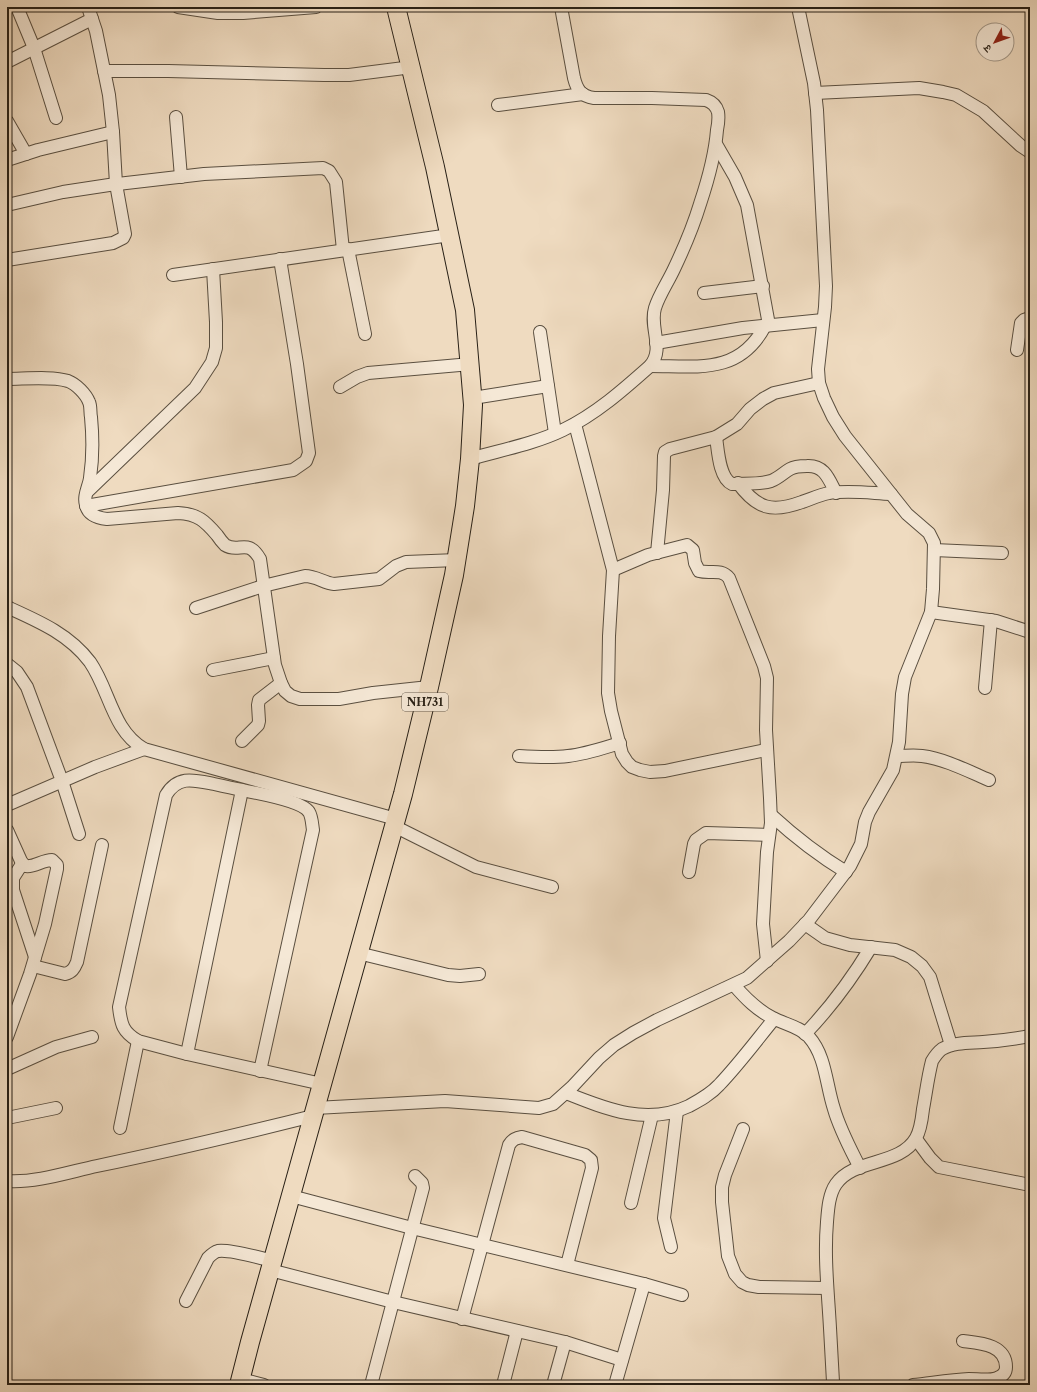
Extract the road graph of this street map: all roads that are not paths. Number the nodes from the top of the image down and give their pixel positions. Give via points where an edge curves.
1 (17, 7) edge
2 (88, 7) edge
3 (178, 7) edge
4 (316, 7) edge
5 (396, 7) edge
6 (561, 7) edge
7 (798, 7) edge
8 (92, 19) junction
9 (34, 48) junction
10 (7, 62) edge
11 (412, 67) junction
12 (104, 71) junction
13 (815, 93) junction
14 (583, 94) junction
15 (498, 105) dead end
16 (176, 117) dead end
17 (56, 118) dead end
18 (7, 121) edge
19 (113, 132) junction
20 (716, 144) junction
21 (1030, 152) edge
22 (26, 154) junction
23 (7, 160) edge
24 (181, 177) junction
25 (116, 184) junction
26 (7, 206) edge
27 (450, 235) junction
28 (346, 250) junction
29 (280, 259) junction
30 (7, 260) edge
31 (213, 269) junction
32 (174, 275) dead end
33 (763, 286) junction
34 (704, 293) dead end
35 (1030, 318) edge
36 (823, 320) junction
37 (767, 325) junction
38 (540, 332) dead end
39 (365, 334) dead end
40 (656, 343) junction
41 (1017, 350) dead end
42 (471, 364) junction
43 (650, 366) junction
44 (7, 379) edge
45 (819, 383) junction
46 (548, 386) junction
47 (340, 387) dead end
48 (473, 398) junction
49 (575, 424) junction
50 (555, 433) junction
51 (716, 437) junction
52 (470, 459) junction
53 (738, 484) junction
54 (87, 492) junction
55 (836, 493) junction
56 (891, 494) junction
57 (86, 506) junction
58 (934, 550) junction
59 (657, 552) junction
60 (1002, 553) dead end
61 (457, 560) junction
62 (614, 570) junction
63 (264, 586) junction
64 (7, 607) edge
65 (196, 608) dead end
66 (931, 612) junction
67 (991, 620) junction
68 (1030, 632) edge
69 (274, 658) junction
70 (7, 664) edge
71 (213, 670) dead end
72 (281, 683) junction
73 (429, 687) junction
74 (985, 688) dead end
75 (242, 741) dead end
76 (620, 743) junction
77 (144, 750) junction
78 (766, 750) junction
79 (519, 756) dead end
80 (897, 756) junction
81 (989, 780) dead end
82 (62, 781) junction
83 (242, 790) junction
84 (7, 805) edge
85 (770, 815) junction
86 (395, 823) junction
87 (7, 830) edge
88 (79, 834) dead end
89 (769, 836) junction
90 (102, 845) dead end
91 (22, 864) junction
92 (689, 872) dead end
93 (846, 872) junction
94 (10, 879) edge
95 (552, 887) dead end
96 (805, 924) junction
97 (871, 947) junction
98 (358, 953) junction
99 (767, 961) junction
100 (34, 962) junction
101 (479, 974) dead end
102 (734, 985) junction
103 (774, 1019) junction
104 (805, 1034) junction
105 (1030, 1036) edge
106 (7, 1037) edge
107 (92, 1037) dead end
108 (138, 1041) junction
109 (951, 1045) junction
110 (187, 1054) junction
111 (7, 1069) edge
112 (260, 1070) junction
113 (322, 1084) junction
114 (566, 1093) junction
115 (56, 1108) dead end
116 (677, 1111) junction
117 (314, 1112) junction
118 (652, 1115) junction
119 (7, 1118) edge
120 (120, 1128) dead end
121 (742, 1128) dead end
122 (916, 1139) junction
123 (860, 1168) junction
124 (415, 1176) dead end
125 (7, 1181) edge
126 (1030, 1186) edge
127 (290, 1196) junction
128 (631, 1203) dead end
129 (412, 1228) junction
130 (482, 1244) junction
131 (670, 1247) dead end
132 (271, 1265) junction
133 (567, 1265) junction
134 (644, 1284) junction
135 (827, 1288) junction
136 (682, 1295) dead end
137 (186, 1301) dead end
138 (393, 1302) junction
139 (462, 1318) junction
140 (516, 1331) junction
141 (963, 1341) dead end
142 (564, 1342) junction
143 (622, 1360) junction
144 (240, 1382) edge
145 (264, 1385) edge
146 (371, 1385) edge
147 (503, 1385) edge
148 (553, 1385) edge
149 (615, 1385) edge
150 (834, 1385) edge
151 (914, 1385) edge

1 - 9 street
2 - 8 street
3 - 4 street via 218,13 243,13
5 - 11 highway, NH731
6 - 14 street via 576,87
7 - 13 street
8 - 9 street
8 - 12 street
9 - 10 street
9 - 17 street
11 - 12 street via 324,75
11 - 27 highway, NH731
12 - 19 street
13 - 21 street via 919,88 956,95 982,111
13 - 36 street via 826,266
14 - 15 street
14 - 20 street via 594,98 712,102 719,114
16 - 24 street
18 - 22 street
19 - 22 street
19 - 25 street
20 - 33 street via 747,205
20 - 40 street via 694,224 656,306 653,317
22 - 23 street
24 - 25 street
24 - 28 street via 323,168 329,171 336,182
25 - 26 street via 63,192
25 - 30 street via 124,226 123,238 113,243
27 - 28 street
27 - 42 highway, NH731 via 465,310
28 - 29 street
28 - 39 street
29 - 31 street
29 - 57 street via 309,453 306,461 294,470
31 - 32 street
31 - 54 street via 216,348 212,362 194,388
33 - 34 street
33 - 37 street
35 - 41 street via 1021,323
36 - 37 street
36 - 45 street via 818,360
37 - 40 street
37 - 43 street via 752,345 732,360 705,366
38 - 46 street
40 - 43 street via 655,360
42 - 47 street via 368,373
42 - 48 highway, NH731
43 - 49 street via 608,402
44 - 54 street via 59,379 69,381 84,394 89,402 93,438
45 - 51 street via 763,399 737,424
45 - 56 street via 833,417 845,436
46 - 48 street
46 - 50 street
48 - 52 highway, NH731
49 - 50 street
49 - 62 street
50 - 52 street
51 - 53 street via 724,476 728,482
51 - 59 street via 665,452
52 - 61 highway, NH731
53 - 55 street via 757,504 780,509
53 - 55 street via 766,482 798,466 818,466
54 - 57 street
55 - 56 street
56 - 58 street via 907,514 929,533
57 - 63 street via 92,515 107,519 178,513 195,516 206,522 226,545 253,549 260,560
58 - 60 street
58 - 66 street
59 - 62 street
59 - 78 street via 687,545 693,550 699,571 722,572 729,578 765,672
61 - 63 street via 406,562 379,579 372,580 329,584 318,578 305,576
61 - 73 highway, NH731
62 - 76 street via 608,693
63 - 65 street
63 - 69 street
64 - 77 street via 61,633 73,643 90,663 124,732
66 - 67 street
66 - 80 street via 905,677
67 - 68 street
67 - 74 street
69 - 71 street
69 - 72 street
70 - 82 street via 17,672 27,687
72 - 73 street via 285,691 300,699 339,699
72 - 75 street via 259,700 258,725
73 - 86 highway, NH731
76 - 78 street via 622,754 632,767 650,772
76 - 79 street via 568,756
77 - 82 street
77 - 86 street
78 - 85 street
80 - 81 street via 931,758
80 - 93 street via 893,770 869,812 861,844
82 - 84 street
82 - 88 street
83 - 108 street via 190,780 177,783 166,795 119,1007 123,1029
83 - 110 street
83 - 112 street via 303,805 309,811 313,830
85 - 89 street
85 - 93 street via 813,852
86 - 95 street via 476,867
86 - 98 highway, NH731
87 - 91 street
89 - 92 street via 706,833 694,844
89 - 99 street via 764,924
90 - 100 street via 74,968 65,974
91 - 94 street
91 - 100 street via 28,867 52,860 57,865
93 - 96 street
94 - 100 street
96 - 97 street via 825,938 850,945
96 - 99 street
97 - 104 street via 838,998
97 - 109 street via 895,950 911,957 922,966 930,977
98 - 101 street via 448,975
98 - 113 highway, NH731
99 - 102 street
100 - 106 street
102 - 103 street via 754,1007
102 - 114 street via 633,1033 599,1058
103 - 104 street
103 - 116 street via 719,1086 708,1096
104 - 123 street via 823,1062 840,1128
105 - 109 street
107 - 111 street via 56,1047
108 - 110 street
108 - 120 street
109 - 122 street via 942,1049 932,1061
110 - 112 street
112 - 113 street
113 - 117 highway, NH731
114 - 117 street via 553,1104 539,1108 445,1101
114 - 118 street via 613,1111
115 - 119 street
116 - 118 street
116 - 131 street via 664,1218
117 - 125 street via 208,1142 29,1180
117 - 127 highway, NH731
118 - 128 street
121 - 135 street via 722,1187 728,1256 735,1274 742,1282 759,1287
122 - 123 street via 901,1152
122 - 126 street via 939,1167
123 - 135 street via 842,1177 831,1194 825,1245
124 - 129 street via 422,1183 422,1188
127 - 129 street
127 - 132 highway, NH731
129 - 130 street
129 - 138 street
130 - 133 street
130 - 133 street via 509,1145 513,1139 522,1137 585,1155 591,1160 592,1168
130 - 139 street
132 - 137 street via 218,1251 208,1258
132 - 138 street
132 - 144 highway, NH731
133 - 134 street
134 - 136 street
134 - 143 street
135 - 150 street
138 - 139 street
138 - 146 street
139 - 140 street
140 - 142 street
140 - 147 street
141 - 151 street via 994,1347 1000,1352 1006,1364 1003,1375 992,1379
142 - 143 street
142 - 148 street
143 - 149 street
144 - 145 street

